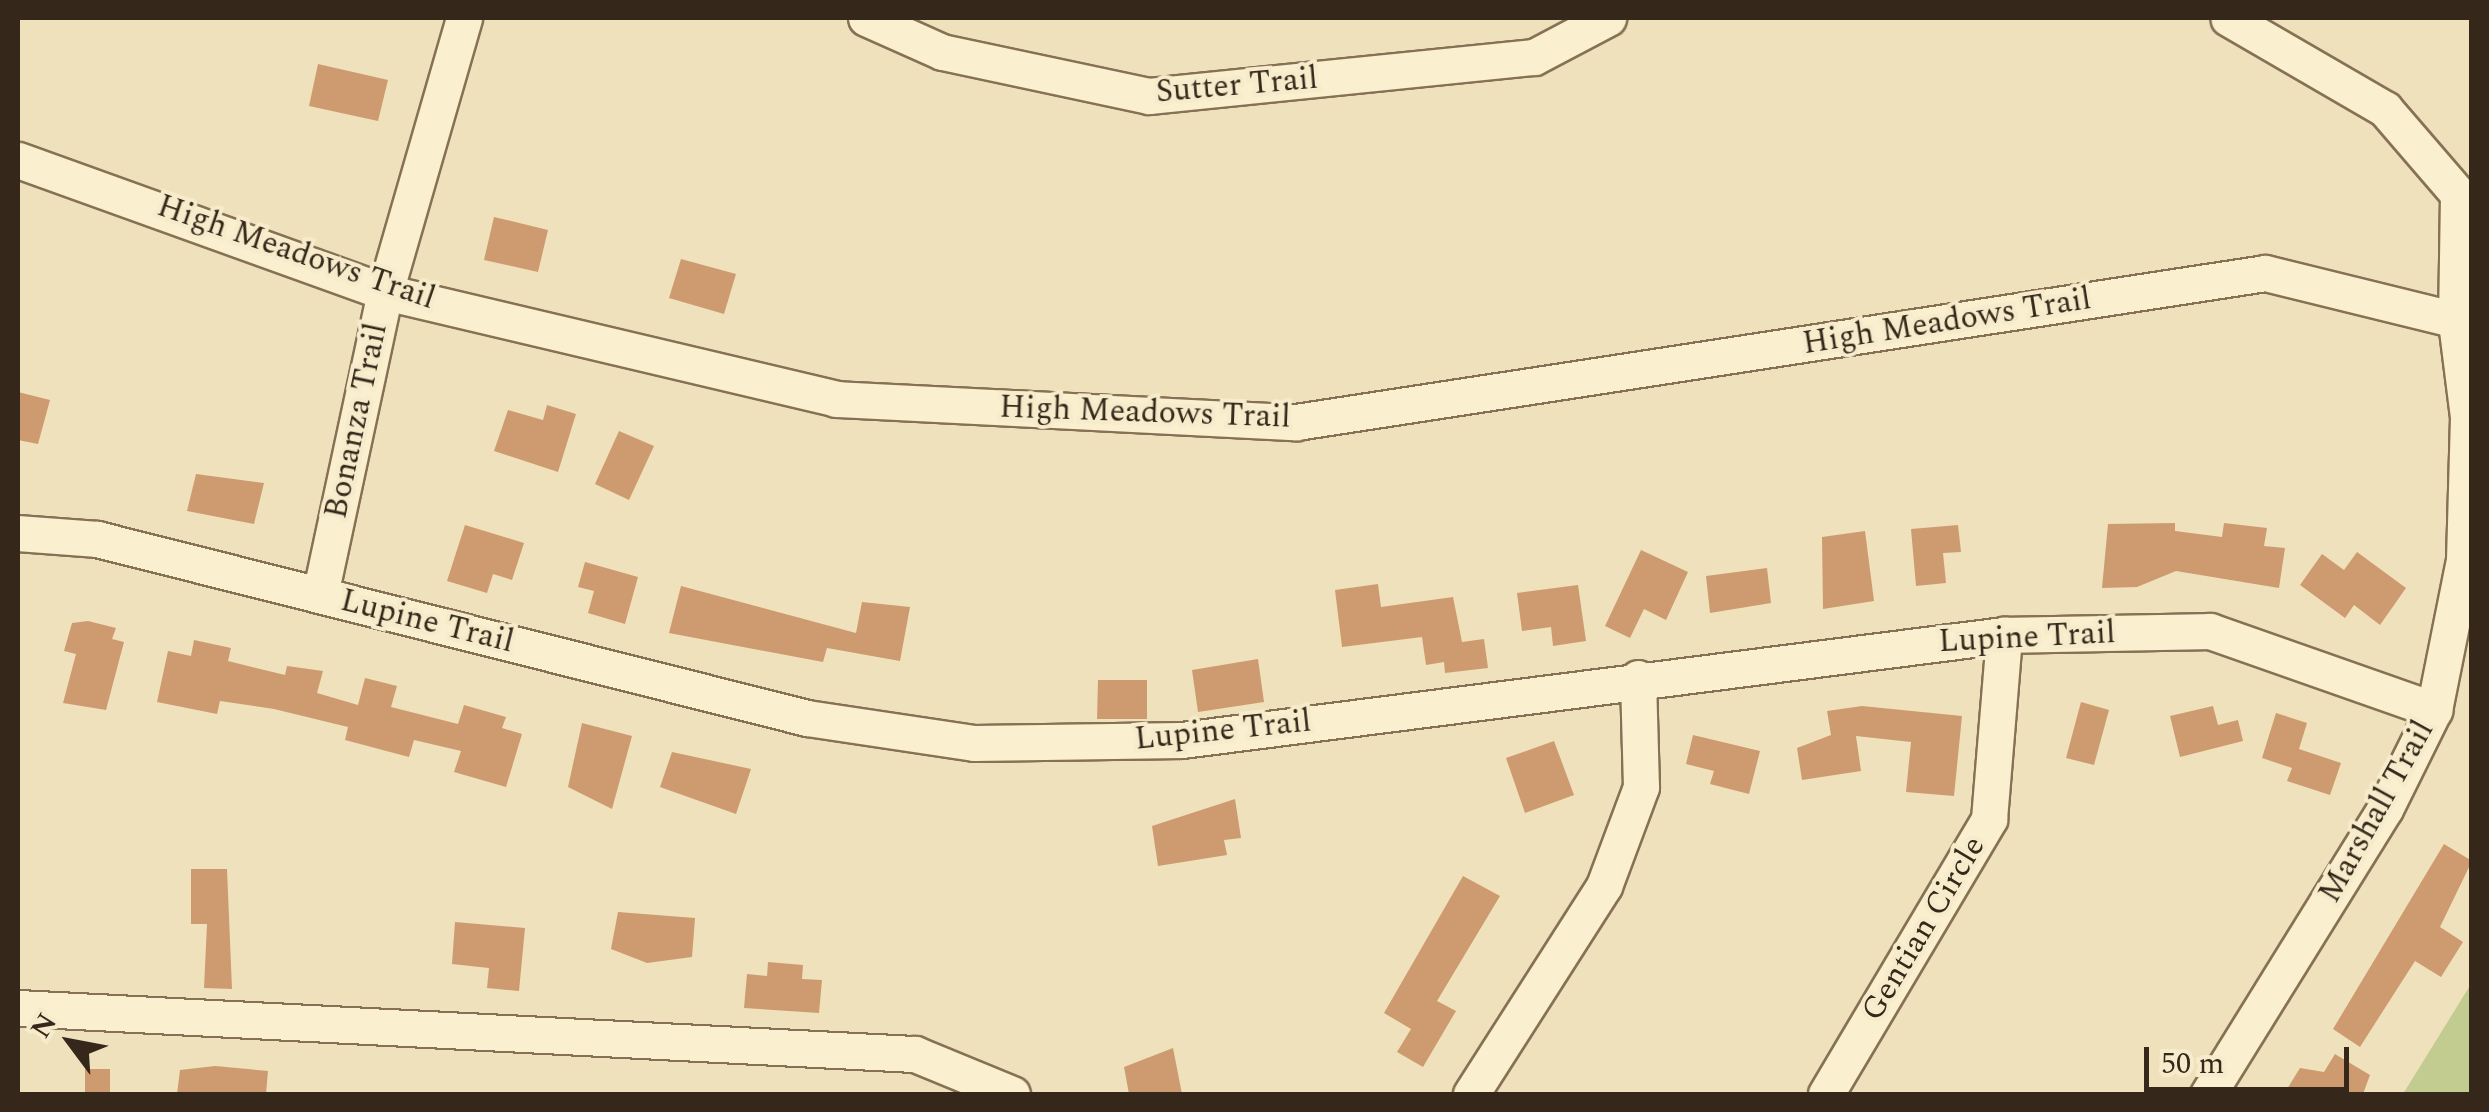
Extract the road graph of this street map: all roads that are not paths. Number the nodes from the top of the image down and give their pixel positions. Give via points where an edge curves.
1 (464, 18) edge
2 (866, 18) edge
3 (1608, 18) edge
4 (2228, 18) edge
5 (18, 160) edge
6 (386, 292) junction
7 (2464, 323) edge
8 (18, 532) edge
9 (320, 596) junction
10 (2004, 635) junction
11 (1638, 678) junction
12 (2434, 710) junction
13 (18, 1008) edge
14 (1012, 1094) edge
15 (1470, 1094) edge
16 (1826, 1094) edge
17 (2208, 1094) edge

1 - 6 street, Bonanza Trail
2 - 3 street, Sutter Trail via 942,52 1150,96 1534,57
4 - 7 street, Marshall Trail via 2386,109 2458,194
5 - 6 street, High Meadows Trail
6 - 7 street, High Meadows Trail via 836,399 1296,422 2264,273
6 - 9 street, Bonanza Trail
7 - 12 street, Marshall Trail via 2464,560
8 - 9 street, Lupine Trail via 97,539
9 - 11 street, Lupine Trail via 807,718 974,743 1182,740
10 - 11 street, Lupine Trail
10 - 12 street, Lupine Trail via 2210,631
10 - 16 street, Gentian Circle via 1989,819
11 - 15 street via 1641,788 1604,886
12 - 17 street, Marshall Trail via 2385,809
13 - 14 street via 915,1054

